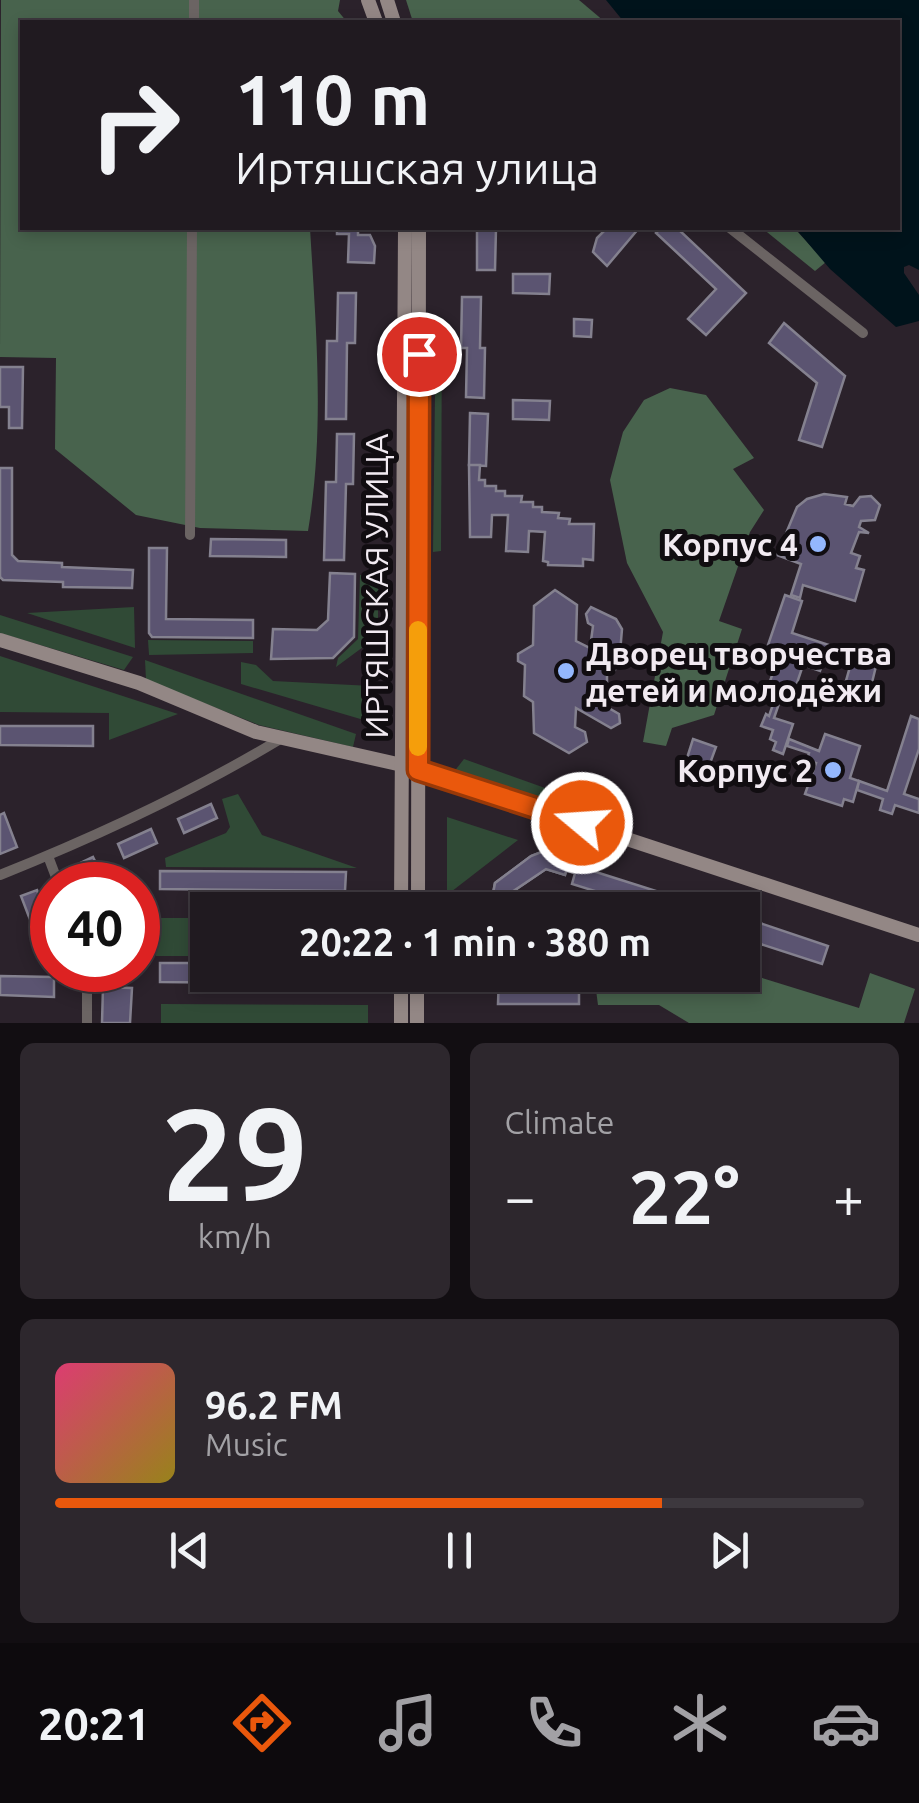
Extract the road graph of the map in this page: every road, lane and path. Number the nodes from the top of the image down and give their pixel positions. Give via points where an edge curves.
1 (192, 230) edge
2 (406, 230) edge
3 (420, 230) edge
4 (733, 230) edge
5 (413, 283) junction
6 (864, 333) dead end
7 (190, 535) dead end
8 (411, 569) junction
9 (0, 640) edge
10 (282, 738) junction
11 (402, 765) junction
12 (418, 770) junction
13 (48, 856) junction
14 (50, 862) edge
15 (0, 875) edge
16 (402, 892) edge
17 (418, 892) edge
18 (919, 934) edge
19 (87, 992) edge
20 (401, 992) edge
21 (418, 992) edge
22 (87, 1023) edge
23 (401, 1023) edge
24 (417, 1023) edge

1 - 7 street
2 - 5 street, ИРТЯШСКАЯ УЛИЦА
3 - 5 street, ИРТЯШСКАЯ УЛИЦА
4 - 6 street
5 - 8 street, ИРТЯШСКАЯ УЛИЦА
8 - 11 street, ИРТЯШСКАЯ УЛИЦА
8 - 12 street, ИРТЯШСКАЯ УЛИЦА
9 - 10 street via 139,683
10 - 11 street
10 - 13 street
11 - 12 street
11 - 16 street, ИРТЯШСКАЯ УЛИЦА
12 - 17 street, ИРТЯШСКАЯ УЛИЦА
12 - 18 street
13 - 14 street
13 - 15 street
19 - 22 street
20 - 23 street
21 - 24 street

